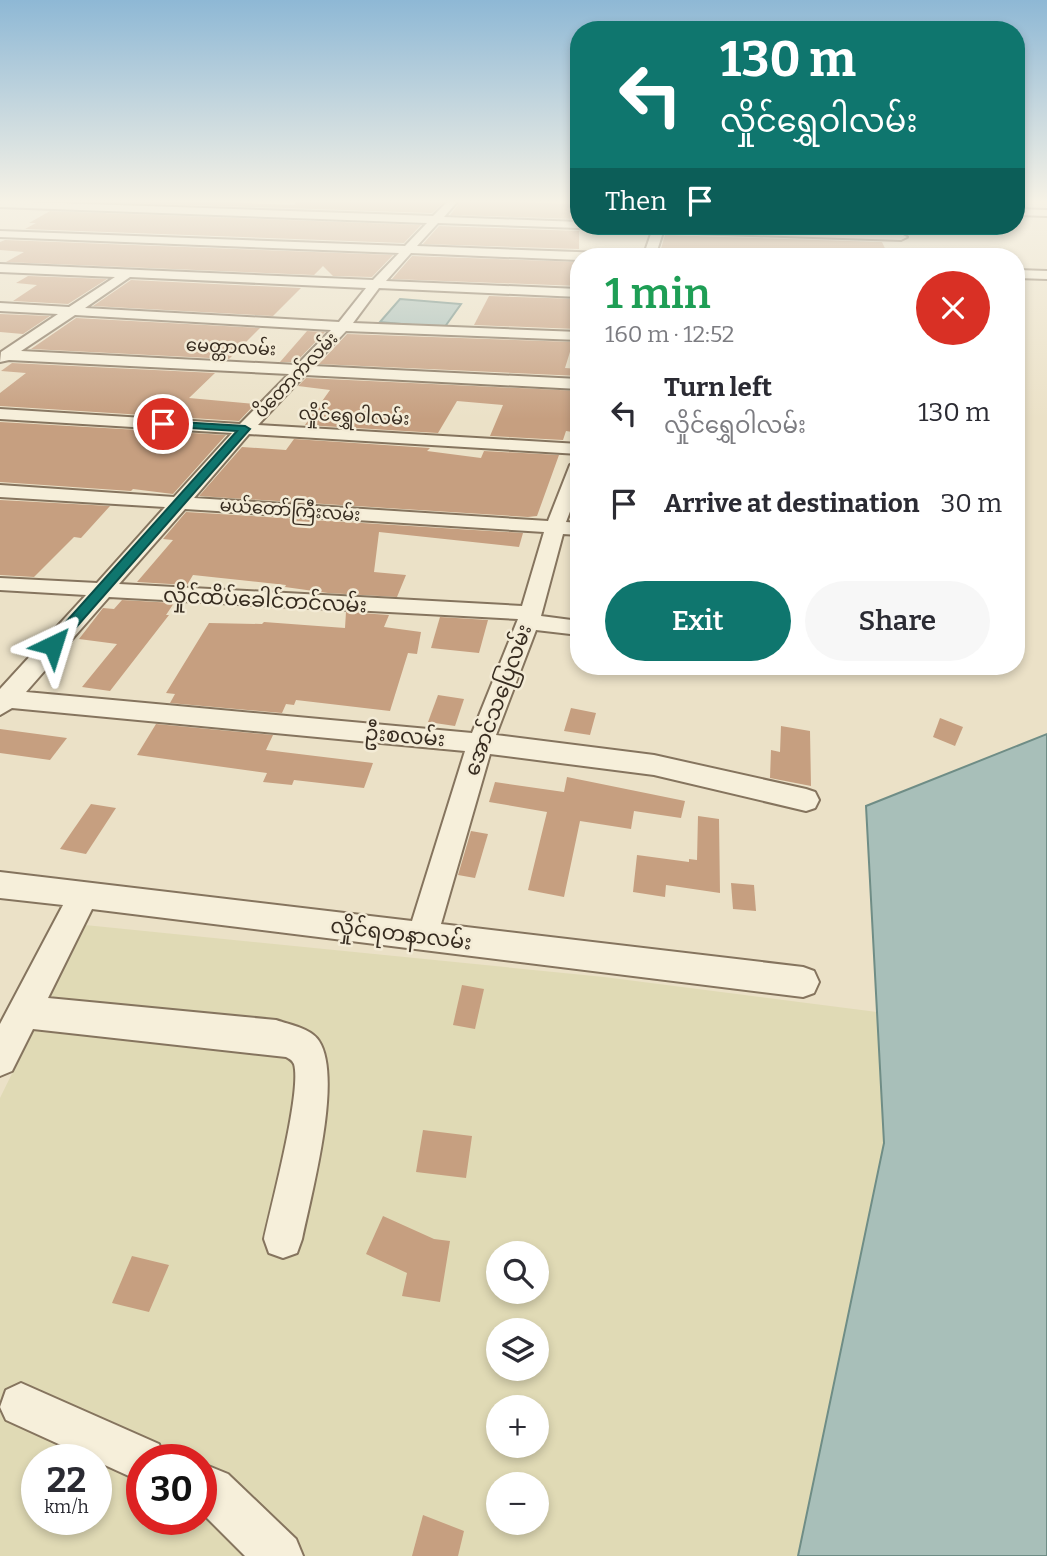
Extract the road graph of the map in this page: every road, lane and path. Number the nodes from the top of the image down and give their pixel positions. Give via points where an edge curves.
1 (120, 274) edge
2 (128, 274) junction
3 (386, 274) edge
4 (1025, 274) edge
5 (1047, 275) edge
6 (376, 284) junction
7 (570, 293) edge
8 (0, 307) edge
9 (73, 310) junction
10 (343, 326) junction
11 (570, 336) edge
12 (3, 357) edge
13 (298, 370) junction
14 (570, 384) edge
15 (0, 414) edge
16 (245, 429) junction
17 (570, 448) edge
18 (0, 491) edge
19 (180, 502) junction
20 (567, 528) edge
21 (0, 584) edge
22 (100, 592) junction
23 (529, 617) junction
24 (570, 626) edge
25 (2, 701) edge
26 (480, 743) junction
27 (806, 800) dead end
28 (0, 885) edge
29 (84, 895) junction
30 (422, 937) junction
31 (803, 982) dead end
32 (24, 1012) junction
33 (0, 1059) edge
34 (283, 1239) dead end
35 (21, 1405) dead end
36 (126, 1452) edge
37 (217, 1495) edge
38 (279, 1556) edge

1 - 2 street
2 - 6 street
2 - 9 street
3 - 6 street, ပိတောက်လမ်း
4 - 5 street
6 - 7 street
6 - 10 street, ပိတောက်လမ်း
8 - 9 street
9 - 10 street
9 - 12 street
10 - 11 street
10 - 13 street, ပိတောက်လမ်း
12 - 13 street, မေတ္တာလမ်း
13 - 14 street, မေတ္တာလမ်း
13 - 16 street, ပိတောက်လမ်း
15 - 16 street, လှိုင်ရွှေဝါလမ်း
16 - 17 street, လှိုင်ရွှေဝါလမ်း
16 - 19 street, ပိတောက်လမ်း
18 - 19 street, မယ်တော်ကြီးလမ်း
19 - 20 street, မယ်တော်ကြီးလမ်း
19 - 22 street, ပိတောက်လမ်း
20 - 23 street, အောင်သပြေလမ်း
21 - 22 street, လှိုင်ထိပ်ခေါင်တင်လမ်း
22 - 23 street, လှိုင်ထိပ်ခေါင်တင်လမ်း
22 - 25 street, ပိတောက်လမ်း
23 - 24 street, လှိုင်ထိပ်ခေါင်တင်လမ်း
23 - 26 street, အောင်သပြေလမ်း
25 - 26 street, ဦးစလမ်း
26 - 27 street, ဦးစလမ်း via 654,765
26 - 30 street, အောင်သပြေလမ်း
28 - 29 street, လှိုင်ရတနာလမ်း
29 - 30 street, လှိုင်ရတနာလမ်း
29 - 32 street
30 - 31 street, လှိုင်ရတနာလမ်း
32 - 33 street
32 - 34 street via 276,1037 299,1044 310,1056 312,1090
35 - 36 street
37 - 38 street

